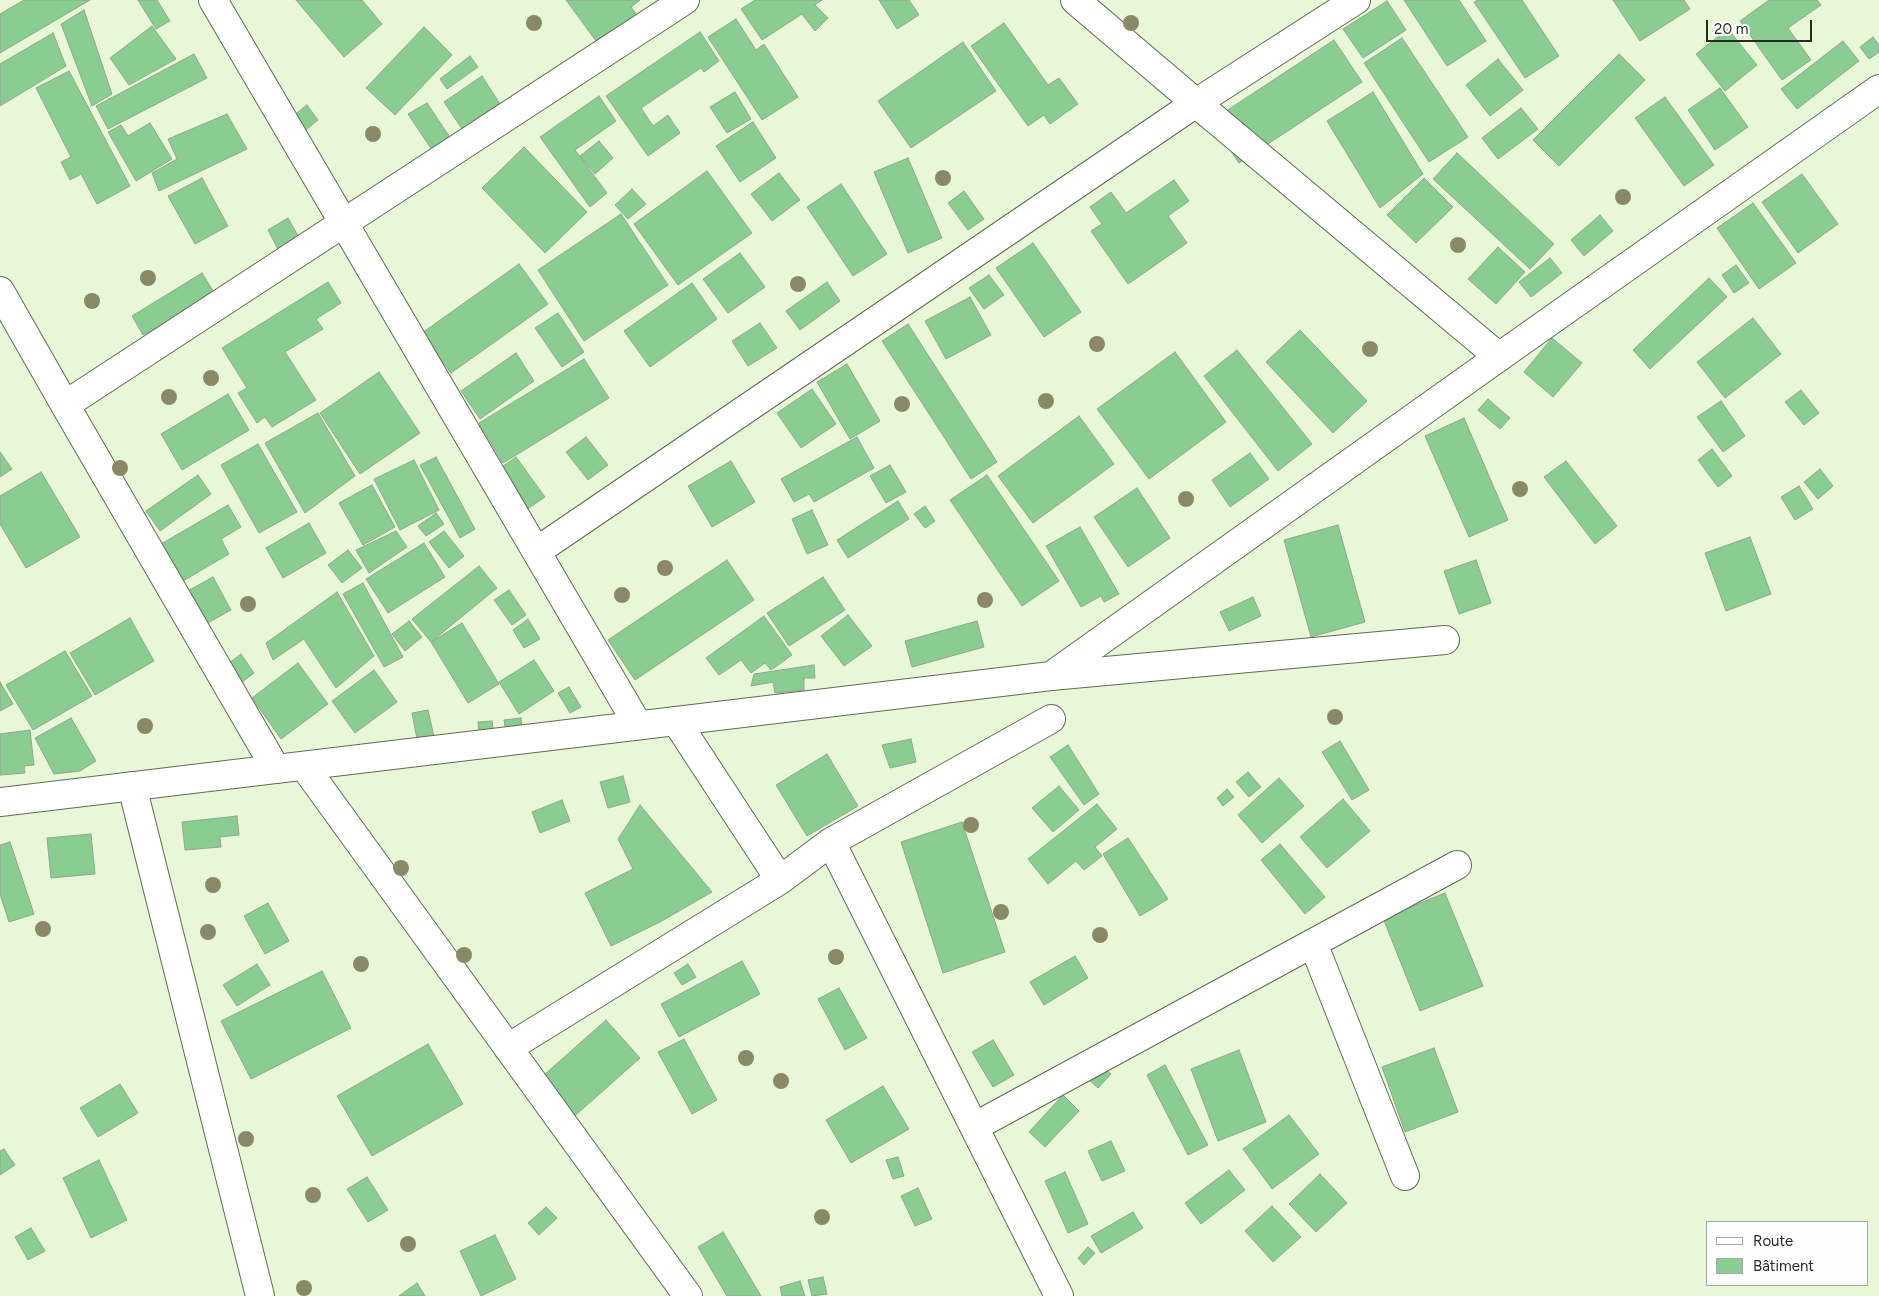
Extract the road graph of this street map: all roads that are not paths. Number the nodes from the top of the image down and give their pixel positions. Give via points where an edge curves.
1 (685, 0) edge
2 (1075, 0) edge
3 (1356, 0) edge
4 (222, 4) edge
5 (1879, 89) edge
6 (1196, 103) junction
7 (345, 223) junction
8 (0, 291) edge
9 (1499, 356) junction
10 (65, 405) junction
11 (538, 551) junction
12 (1445, 640) dead end
13 (1051, 676) junction
14 (1051, 719) dead end
15 (676, 721) junction
16 (638, 725) junction
17 (304, 766) junction
18 (276, 769) junction
19 (132, 786) junction
20 (0, 802) edge
21 (831, 842) junction
22 (1457, 865) dead end
23 (780, 880) junction
24 (1313, 943) junction
25 (508, 1048) junction
26 (974, 1127) junction
27 (1406, 1176) dead end
28 (260, 1296) edge
29 (688, 1296) edge
30 (1059, 1296) edge

1 - 7 street
2 - 6 street
3 - 6 street
4 - 7 street
5 - 9 street
6 - 9 street
6 - 11 street
7 - 10 street
7 - 11 street
8 - 10 street
9 - 13 street
10 - 18 street
11 - 16 street
12 - 13 street
13 - 15 street
14 - 21 street
15 - 16 street
15 - 23 street
16 - 17 street
17 - 18 street
17 - 25 street
18 - 19 street
19 - 20 street
19 - 28 street
21 - 23 street
21 - 26 street
22 - 24 street
23 - 25 street
24 - 26 street
24 - 27 street
25 - 29 street
26 - 30 street

